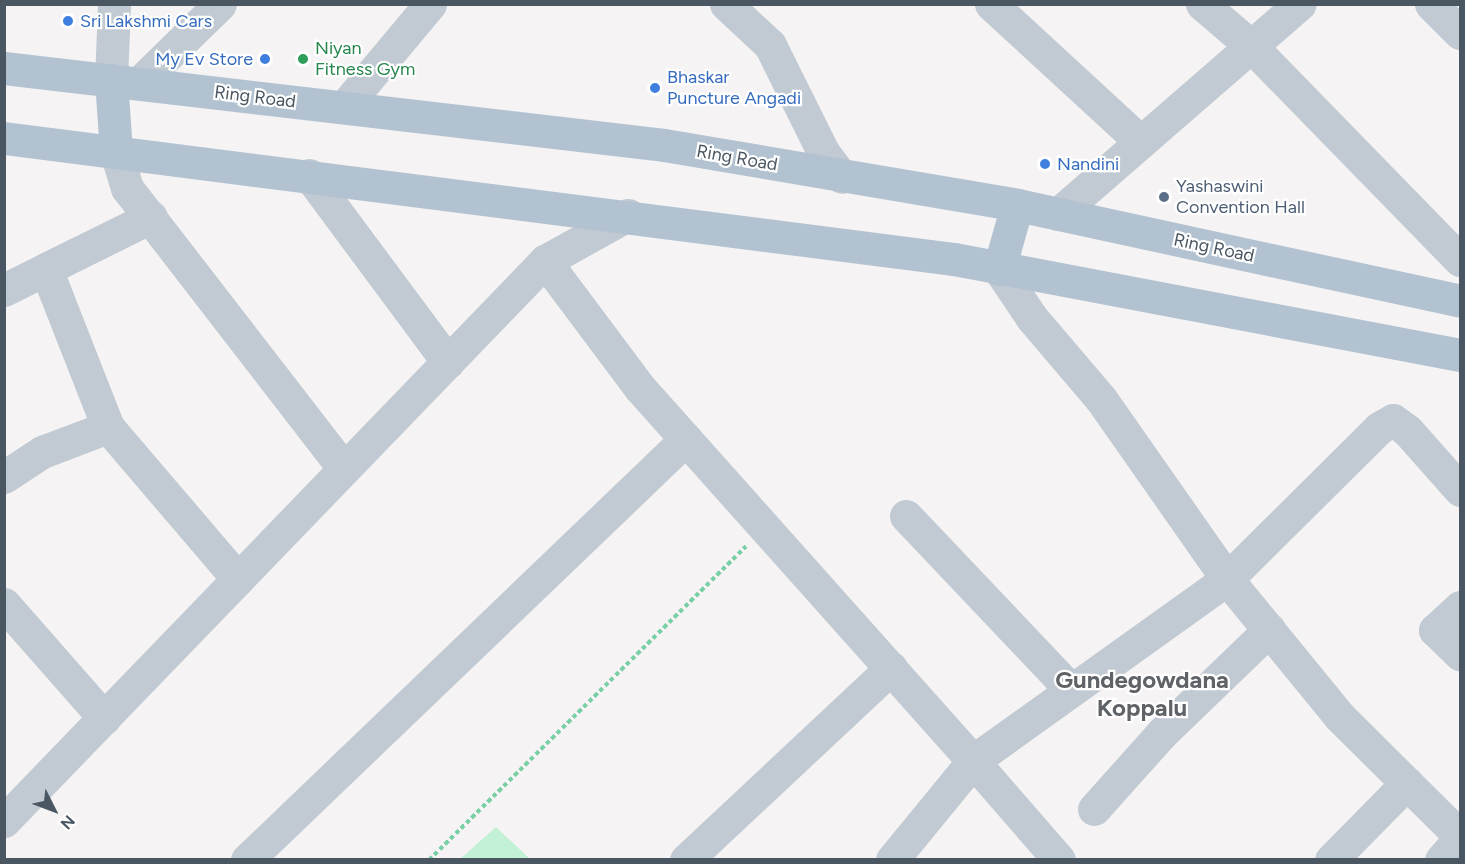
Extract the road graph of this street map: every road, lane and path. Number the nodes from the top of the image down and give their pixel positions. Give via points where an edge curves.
1 (114, 4) edge
2 (220, 4) edge
3 (430, 4) edge
4 (726, 4) edge
5 (992, 4) edge
6 (1202, 4) edge
7 (1300, 4) edge
8 (1431, 4) edge
9 (1461, 33) edge
10 (1251, 46) junction
11 (4, 68) edge
12 (125, 82) junction
13 (344, 107) junction
14 (4, 138) edge
15 (1139, 140) junction
16 (116, 152) junction
17 (309, 175) junction
18 (842, 177) junction
19 (1017, 205) junction
20 (1058, 214) junction
21 (628, 215) junction
22 (151, 217) junction
23 (1461, 260) edge
24 (545, 261) junction
25 (46, 269) junction
26 (999, 269) junction
27 (4, 290) edge
28 (1461, 301) edge
29 (1461, 354) edge
30 (448, 362) junction
31 (108, 427) junction
32 (686, 439) junction
33 (344, 469) junction
34 (4, 477) edge
35 (1461, 490) edge
36 (906, 516) dead end
37 (766, 527) junction
38 (238, 579) junction
39 (1227, 579) junction
40 (4, 604) edge
41 (1461, 607) edge
42 (1269, 630) junction
43 (1461, 654) edge
44 (891, 668) junction
45 (1071, 690) junction
46 (104, 718) junction
47 (973, 761) junction
48 (1407, 783) junction
49 (1094, 809) dead end
50 (4, 821) edge
51 (1461, 837) edge
52 (247, 860) edge
53 (429, 860) edge
54 (686, 860) edge
55 (892, 860) edge
56 (1059, 860) edge
57 (1331, 860) edge
58 (1441, 860) edge

1 - 12 street
2 - 12 street
3 - 13 street
4 - 18 street via 770,45 823,152
5 - 15 street
6 - 10 street
7 - 10 street
8 - 9 street
10 - 15 street
10 - 23 street
11 - 12 main road, Ring Road
12 - 13 main road, Ring Road
12 - 16 main road
13 - 18 main road, Ring Road via 664,145
14 - 16 main road
15 - 20 street
16 - 17 main road
16 - 22 street via 128,188
17 - 21 main road
17 - 30 street
18 - 19 main road, Ring Road
19 - 20 main road, Ring Road
19 - 26 main road
20 - 28 main road, Ring Road
21 - 24 street
21 - 26 main road
22 - 25 street
22 - 33 street
24 - 30 street
24 - 32 street via 640,388
25 - 27 street
25 - 31 street
26 - 29 main road
26 - 39 street via 1032,318 1101,399
30 - 33 street
31 - 34 street via 42,452
31 - 38 street
32 - 37 street
32 - 52 street
33 - 38 street
35 - 39 street via 1393,420
36 - 45 street
37 - 44 street
37 - 53 path
38 - 46 street
39 - 42 street
39 - 45 street
40 - 46 street
41 - 43 street via 1435,630
42 - 48 street via 1340,716
42 - 49 street via 1162,733
44 - 47 street
44 - 54 street
45 - 47 street
46 - 50 street
47 - 55 street
47 - 56 street
48 - 51 street
48 - 57 street
51 - 58 street

